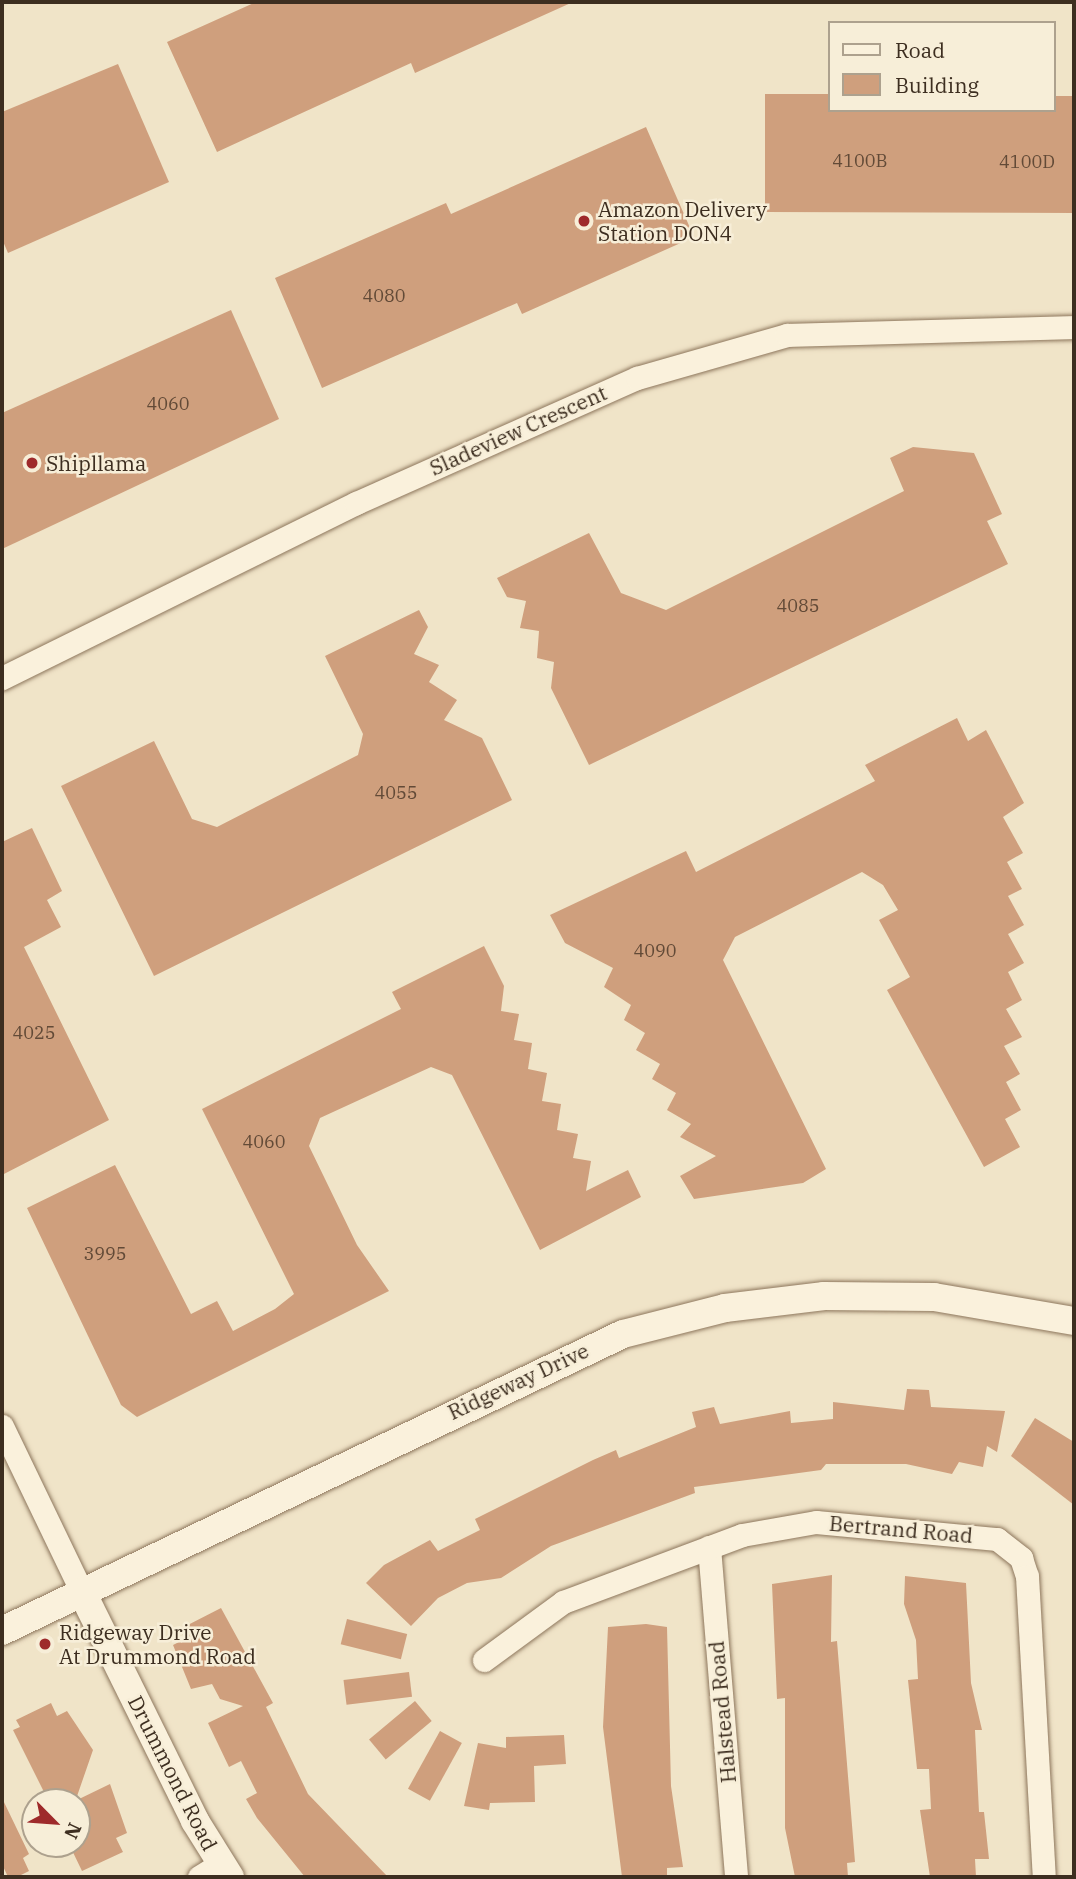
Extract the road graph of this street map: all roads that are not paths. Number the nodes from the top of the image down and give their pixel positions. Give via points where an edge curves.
1 (1074, 327) edge
2 (2, 678) edge
3 (1074, 1321) edge
4 (2, 1426) edge
5 (709, 1547) junction
6 (82, 1591) junction
7 (2, 1630) edge
8 (484, 1660) dead end
9 (216, 1873) edge
10 (736, 1877) edge
11 (1044, 1877) edge

1 - 2 street, Sladeview Crescent via 787,335 637,378 356,503
3 - 6 street, Ridgeway Drive via 984,1302 864,1295 782,1298 650,1326 548,1365
4 - 6 street
5 - 8 street, Bertrand Road via 563,1602
5 - 10 street, Halstead Road
5 - 11 street, Bertrand Road via 816,1522 967,1532 1012,1546 1027,1576
6 - 7 street, Ridgeway Drive
6 - 9 street, Drummond Road

